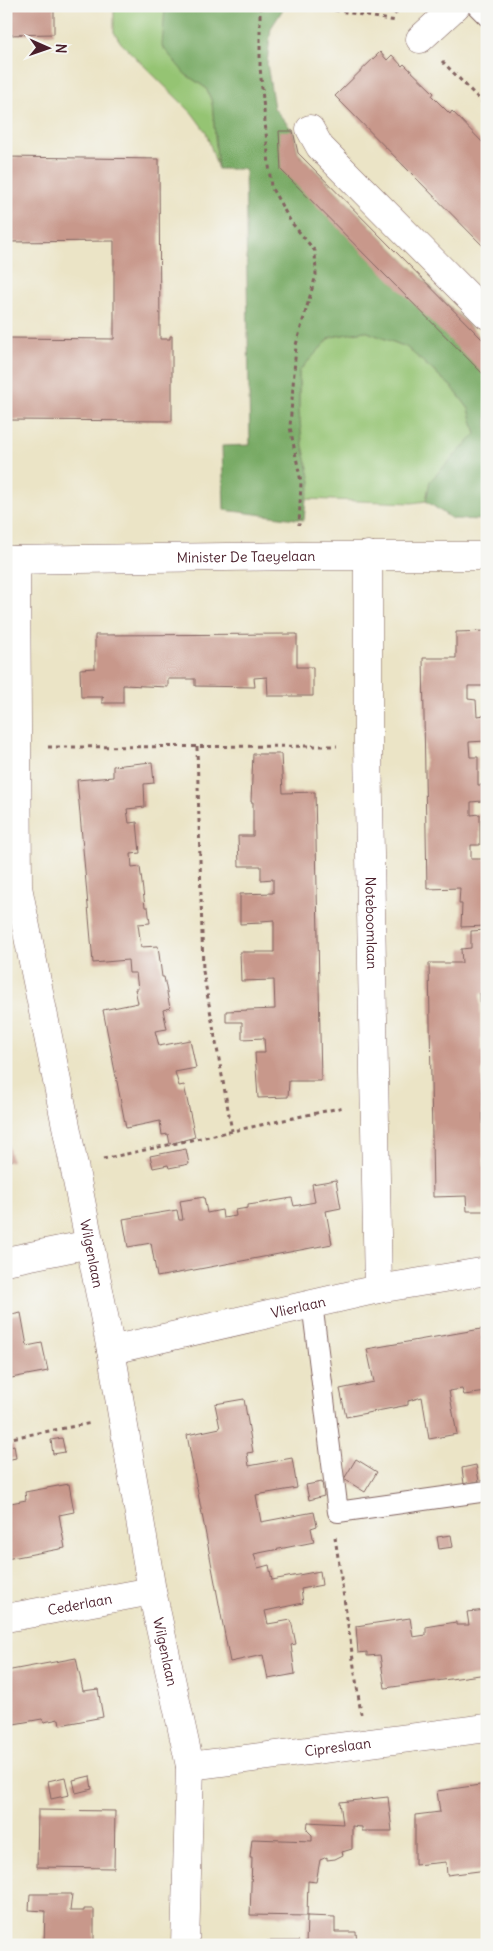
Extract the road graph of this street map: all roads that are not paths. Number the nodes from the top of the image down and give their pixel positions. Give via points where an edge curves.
1 (456, 6) edge
2 (478, 6) edge
3 (487, 16) edge
4 (412, 31) road end
5 (310, 129) dead end
6 (487, 315) edge
7 (368, 555) junction
8 (487, 556) edge
9 (11, 560) edge
10 (12, 889) edge
11 (90, 1244) junction
12 (6, 1261) edge
13 (487, 1271) edge
14 (378, 1289) junction
15 (312, 1303) junction
16 (111, 1350) junction
17 (487, 1491) edge
18 (152, 1591) junction
19 (6, 1618) edge
20 (487, 1728) edge
21 (190, 1766) junction
22 (185, 1945) edge

1 - 4 street
2 - 3 lane
5 - 6 street via 320,146
7 - 8 street, Minister De Taeyelaan
7 - 9 street, Minister De Taeyelaan
7 - 14 street, Noteboomlaan via 368,746
9 - 10 street, Wilgenlaan via 18,747
10 - 11 street, Wilgenlaan via 75,1164
11 - 12 street
11 - 16 street, Wilgenlaan
13 - 14 street, Vlierlaan
14 - 15 street, Vlierlaan
15 - 16 street, Vlierlaan
15 - 17 lane via 338,1512
16 - 18 street, Wilgenlaan
18 - 19 street, Cederlaan
18 - 21 street, Wilgenlaan
20 - 21 street, Cipreslaan
21 - 22 street, Wilgenlaan

